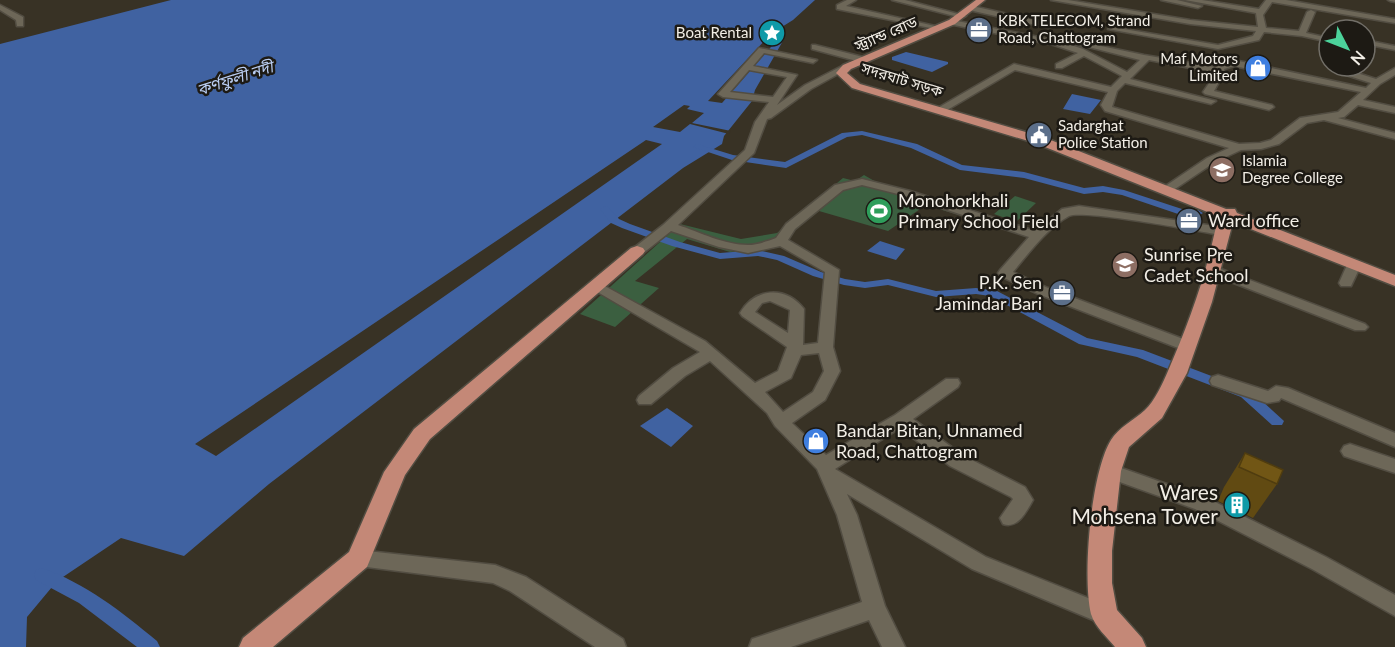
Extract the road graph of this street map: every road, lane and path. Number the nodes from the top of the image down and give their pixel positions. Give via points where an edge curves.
1 (852, 0) edge
2 (896, 0) edge
3 (981, 0) edge
4 (1055, 0) edge
5 (1114, 0) edge
6 (1165, 0) edge
7 (1189, 0) edge
8 (1238, 0) edge
9 (1272, 0) edge
10 (1090, 3) edge
11 (1228, 6) junction
12 (0, 7) edge
13 (1204, 7) dead end
14 (972, 8) junction
15 (1124, 12) junction
16 (1262, 12) junction
17 (1311, 12) dead end
18 (962, 16) junction
19 (1395, 21) edge
20 (952, 22) junction
21 (20, 24) dead end
22 (1049, 26) dead end
23 (940, 28) junction
24 (1112, 29) junction
25 (1262, 29) junction
26 (1029, 31) dead end
27 (1103, 34) dead end
28 (1302, 34) junction
29 (1317, 37) edge
30 (1095, 40) dead end
31 (1377, 44) edge
32 (816, 46) dead end
33 (1395, 48) edge
34 (1083, 50) junction
35 (1209, 56) junction
36 (813, 60) dead end
37 (864, 60) junction
38 (1141, 61) junction
39 (1048, 63) dead end
40 (1106, 64) junction
41 (1059, 66) junction
42 (746, 67) junction
43 (1094, 67) dead end
44 (1217, 70) junction
45 (1395, 71) edge
46 (847, 74) junction
47 (1079, 74) junction
48 (1365, 78) edge
49 (1119, 81) junction
50 (1377, 82) junction
51 (1361, 96) junction
52 (769, 99) junction
53 (1211, 101) dead end
54 (1395, 104) edge
55 (1269, 107) dead end
56 (940, 110) junction
57 (1395, 110) edge
58 (1325, 118) junction
59 (760, 122) junction
60 (1395, 136) edge
61 (1239, 147) junction
62 (1170, 188) junction
63 (1229, 213) junction
64 (669, 227) junction
65 (1221, 231) junction
66 (1037, 236) junction
67 (781, 241) junction
68 (637, 251) joint
69 (1354, 265) junction
70 (1213, 270) junction
71 (1395, 279) edge
72 (1346, 283) dead end
73 (596, 286) junction
74 (1360, 327) dead end
75 (1186, 346) junction
76 (825, 347) junction
77 (711, 353) junction
78 (1218, 381) dead end
79 (952, 382) dead end
80 (753, 391) junction
81 (645, 400) dead end
82 (901, 419) junction
83 (781, 422) junction
84 (1395, 440) edge
85 (1350, 451) dead end
86 (1395, 466) edge
87 (827, 469) junction
88 (1110, 471) junction
89 (1010, 518) dead end
90 (358, 559) junction
91 (1395, 606) edge
92 (875, 608) junction
93 (1105, 615) junction
94 (254, 647) edge
95 (615, 647) edge
96 (760, 647) edge
97 (894, 647) edge
98 (1132, 647) edge

1 - 23 street via 840,7
2 - 18 street
3 - 14 main road, স্ট্র্যান্ড রোড
4 - 10 street
5 - 10 street
6 - 13 street
7 - 11 street
8 - 11 street
9 - 16 street
9 - 19 street
10 - 15 street
11 - 16 street
12 - 21 street via 20,19
14 - 18 main road, স্ট্র্যান্ড রোড
14 - 22 street
15 - 24 street via 1104,23 1115,26
15 - 25 street
16 - 25 street
17 - 28 street
18 - 20 main road, স্ট্র্যান্ড রোড
20 - 23 main road, স্ট্র্যান্ড রোড
20 - 34 street
23 - 37 main road, স্ট্র্যান্ড রোড
24 - 27 street
24 - 35 street
25 - 28 street
25 - 35 street via 1256,38
26 - 34 street
28 - 29 street
30 - 34 street
31 - 33 street
32 - 37 street
34 - 38 street
34 - 40 street
34 - 41 street
35 - 38 street
35 - 44 street
36 - 42 street via 762,50
37 - 46 main road, স্ট্র্যান্ড রোড
38 - 49 street
39 - 41 street
40 - 43 street
40 - 49 street
41 - 47 street
42 - 52 street via 723,94
42 - 52 street via 793,75
44 - 51 street via 1234,63
44 - 55 street via 1222,73 1208,92
45 - 50 street
46 - 56 main road, সদরঘাট সড়ক via 869,91
46 - 59 street via 808,87
47 - 49 street
47 - 56 street via 1014,67
48 - 50 street
49 - 53 street
49 - 61 street via 1106,105 1108,109
50 - 51 street
51 - 54 street
51 - 57 street
51 - 58 street via 1341,115
52 - 59 street
56 - 62 main road, সদরঘাট সড়ক
58 - 60 street
58 - 61 street via 1304,120 1275,142
59 - 64 street via 750,151
61 - 62 street via 1211,160
62 - 63 main road, সদরঘাট সড়ক
63 - 65 main road
63 - 69 main road, সদরঘাট সড়ক
63 - 71 main road, সদরঘাট সড়ক
64 - 67 street via 748,249
64 - 68 street
65 - 66 street via 1080,210 1066,212
65 - 70 main road
66 - 67 street via 862,182 839,187 790,227
66 - 75 street via 1005,274
67 - 76 street via 832,270
68 - 73 main road
69 - 71 main road, সদরঘাট সড়ক
69 - 72 street
70 - 74 street
70 - 75 main road
73 - 77 street
73 - 90 main road via 414,444 395,472
75 - 88 main road via 1155,413 1120,443
76 - 80 street via 795,348 785,374
76 - 83 street via 832,371 819,396
77 - 80 street
77 - 81 street via 679,372
78 - 84 street via 1267,397 1282,392
79 - 82 street
80 - 83 street
82 - 87 street
82 - 89 street via 957,461 1018,492 1023,500
83 - 87 street
85 - 86 street
87 - 92 street via 847,515
87 - 93 street via 980,563
88 - 91 street via 1202,504
88 - 93 main road via 1100,551 1099,583
90 - 94 main road
90 - 95 street via 495,574 518,584
92 - 96 street
92 - 97 street
93 - 98 main road

